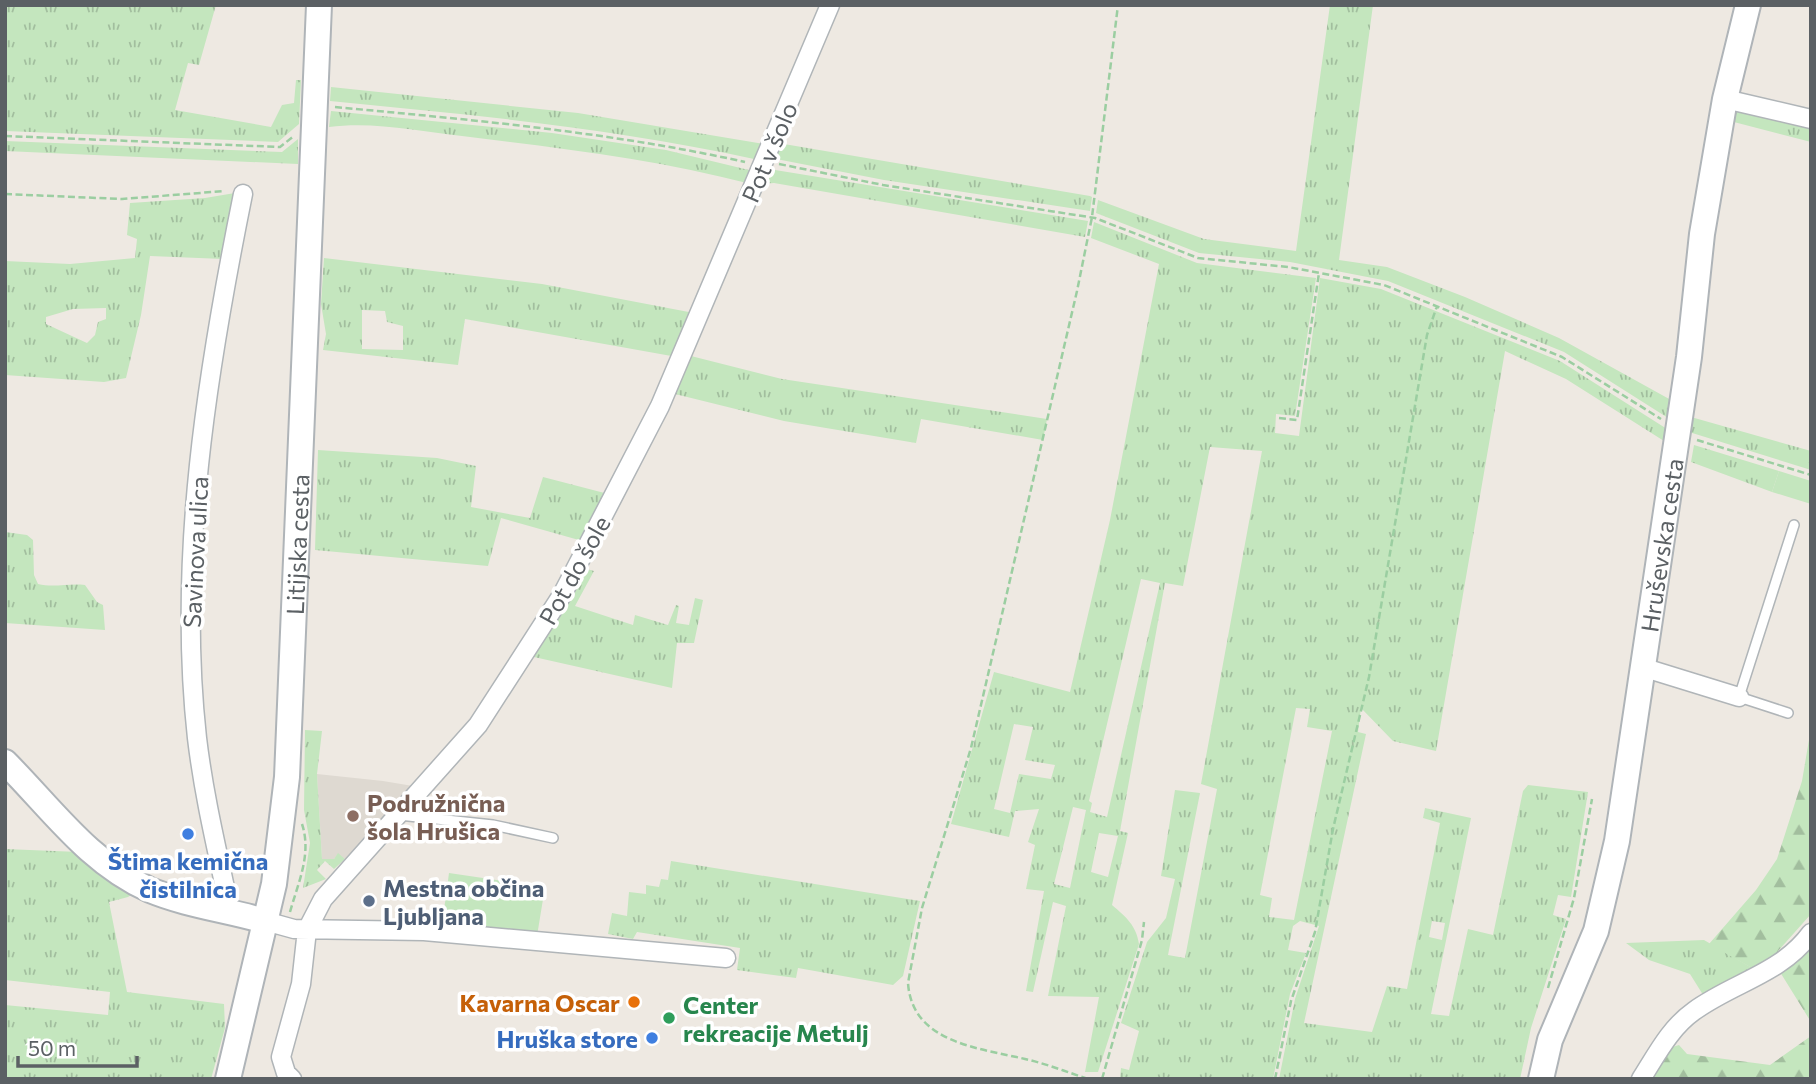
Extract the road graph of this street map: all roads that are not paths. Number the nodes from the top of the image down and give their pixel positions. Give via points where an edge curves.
1 (319, 5) edge
2 (830, 5) edge
3 (1748, 5) edge
4 (1725, 99) junction
5 (1811, 119) edge
6 (236, 192) road end
7 (705, 297) joint
8 (1794, 525) dead end
9 (1645, 668) junction
10 (1739, 697) junction
11 (1788, 713) dead end
12 (5, 762) edge
13 (399, 815) junction
14 (553, 838) dead end
15 (230, 911) junction
16 (265, 921) junction
17 (307, 930) junction
18 (1811, 933) edge
19 (726, 958) dead end
20 (228, 1079) edge
21 (292, 1079) edge
22 (1541, 1079) edge
23 (1641, 1079) edge

1 - 16 street, Litijska cesta via 290,733 279,852
2 - 7 street, Pot v šolo
3 - 4 street, Hruševska cesta
4 - 5 street
4 - 9 street, Hruševska cesta via 1702,234
6 - 15 street, Savinova ulica via 195,494 191,650 197,737
7 - 13 street, Pot do šole via 660,406 562,595 478,725
8 - 10 lane
9 - 10 street
9 - 22 street, Hruševska cesta via 1601,914 1550,1040
10 - 11 lane
12 - 15 street via 75,838 113,869 163,895
13 - 14 lane via 493,825
13 - 17 street, Pot do šole via 323,899
15 - 16 street
16 - 17 street
16 - 20 street, Litijska cesta
17 - 19 street via 425,931
17 - 21 street via 301,984 281,1056
18 - 23 street via 1775,968 1695,1010 1677,1025

